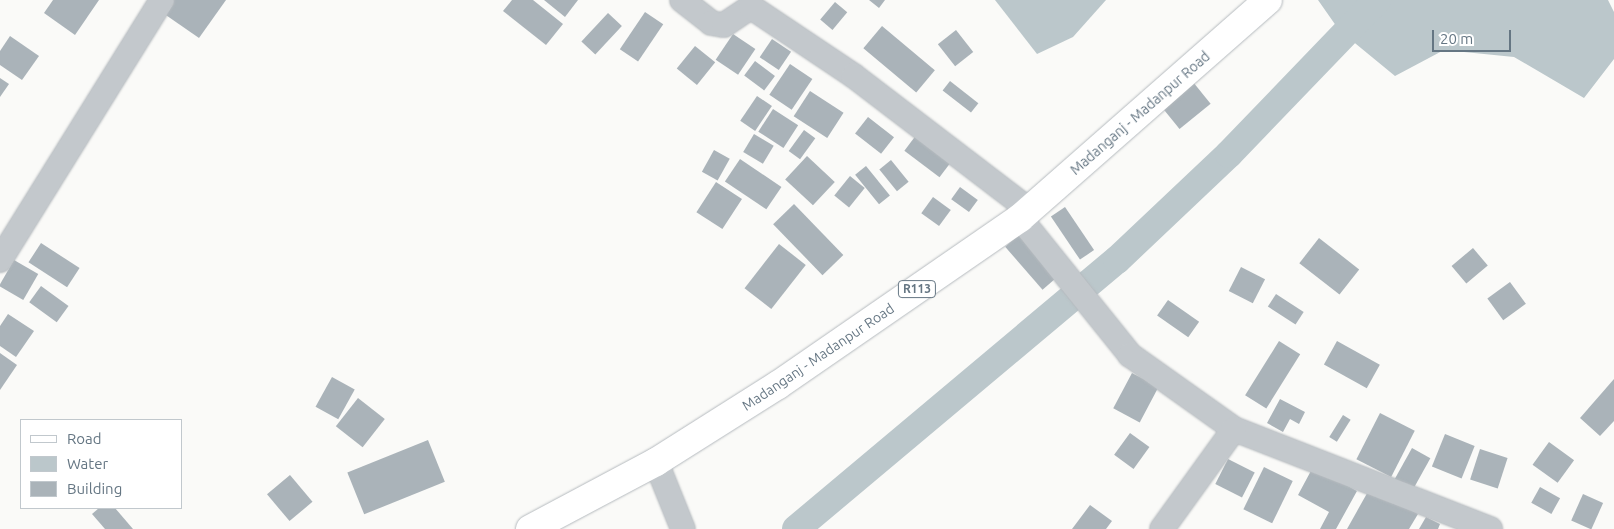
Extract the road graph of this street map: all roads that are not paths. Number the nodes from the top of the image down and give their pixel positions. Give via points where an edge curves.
1 (162, 0) edge
2 (682, 0) edge
3 (1268, 0) edge
4 (1027, 219) junction
5 (0, 260) edge
6 (1234, 429) junction
7 (656, 462) junction
8 (530, 529) edge
9 (683, 529) edge
10 (1162, 529) edge
11 (1490, 529) edge

1 - 5 street
2 - 4 street via 712,23 724,24 751,7 854,76
3 - 4 main road, Madanganj - Madanpur Road / R113
4 - 6 street via 1130,355
4 - 7 main road, Madanganj - Madanpur Road / R113
6 - 10 street
6 - 11 street
7 - 8 main road, Madanganj - Madanpur Road / R113
7 - 9 street

